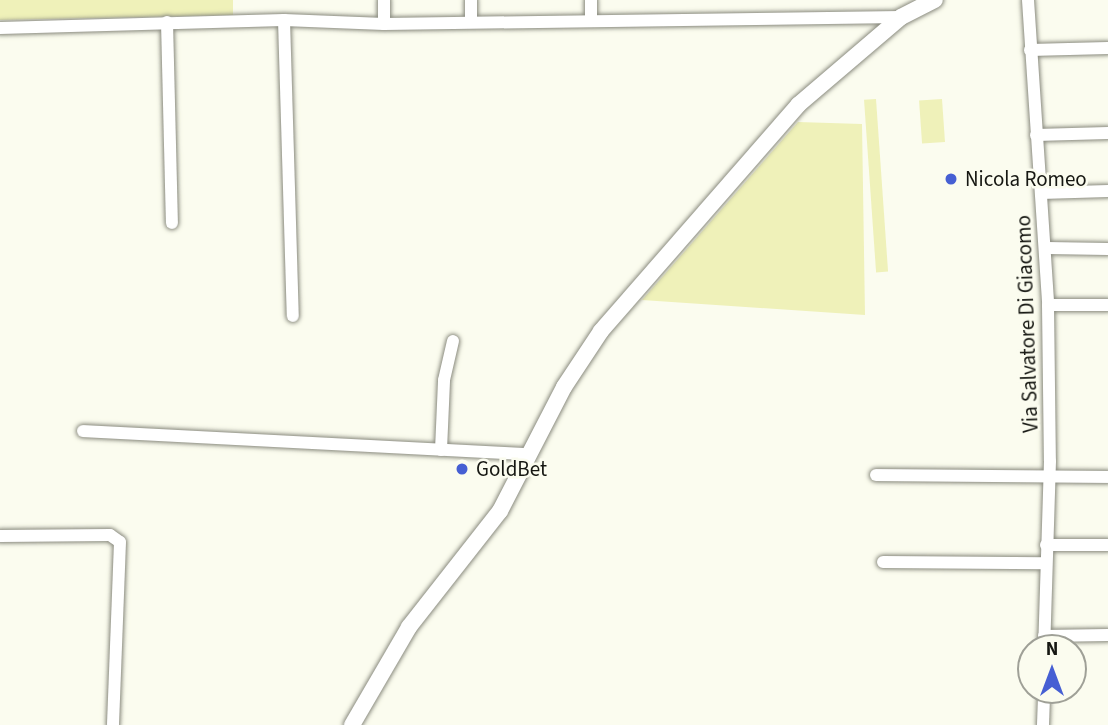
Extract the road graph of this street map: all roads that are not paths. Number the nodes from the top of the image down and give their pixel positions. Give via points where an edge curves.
1 (384, 0) edge
2 (471, 0) edge
3 (591, 0) edge
4 (935, 0) edge
5 (1028, 0) edge
6 (901, 18) junction
7 (284, 20) junction
8 (591, 20) junction
9 (167, 22) junction
10 (471, 22) junction
11 (384, 24) junction
12 (0, 28) edge
13 (1108, 48) edge
14 (1030, 50) junction
15 (1108, 133) edge
16 (1036, 135) junction
17 (1108, 191) edge
18 (1041, 193) junction
19 (172, 223) dead end
20 (1047, 248) junction
21 (1108, 249) edge
22 (1048, 305) junction
23 (1108, 305) edge
24 (293, 316) dead end
25 (453, 341) dead end
26 (83, 431) dead end
27 (441, 450) junction
28 (527, 454) junction
29 (876, 475) dead end
30 (1108, 477) edge
31 (1049, 478) junction
32 (0, 536) edge
33 (1046, 545) junction
34 (1108, 545) edge
35 (883, 562) dead end
36 (1046, 563) junction
37 (1044, 634) edge
38 (1108, 635) edge
39 (1087, 637) edge
40 (1044, 704) edge
41 (113, 725) edge
42 (352, 725) edge
43 (1043, 725) edge

1 - 11 street
2 - 10 street
3 - 8 street
4 - 6 street
5 - 14 street, Via Salvatore Di Giacomo
6 - 8 street
6 - 28 street via 797,106 601,331
7 - 9 street
7 - 11 street
7 - 24 street
8 - 10 street
9 - 12 street
9 - 19 street
10 - 11 street
13 - 14 street
14 - 16 street, Via Salvatore Di Giacomo
15 - 16 street
16 - 18 street, Via Salvatore Di Giacomo
17 - 18 street
18 - 20 street, Via Salvatore Di Giacomo
20 - 21 street
20 - 22 street, Via Salvatore Di Giacomo
22 - 23 street
22 - 31 street, Via Salvatore Di Giacomo
25 - 27 street via 444,380
26 - 27 street
27 - 28 street
28 - 42 street via 500,511 409,627
29 - 31 street
30 - 31 street
31 - 33 street, Via Salvatore Di Giacomo
32 - 41 street via 110,535 120,542
33 - 34 street
33 - 36 street, Via Salvatore Di Giacomo
35 - 36 street
36 - 37 street, Via Salvatore Di Giacomo
38 - 39 street
40 - 43 street

